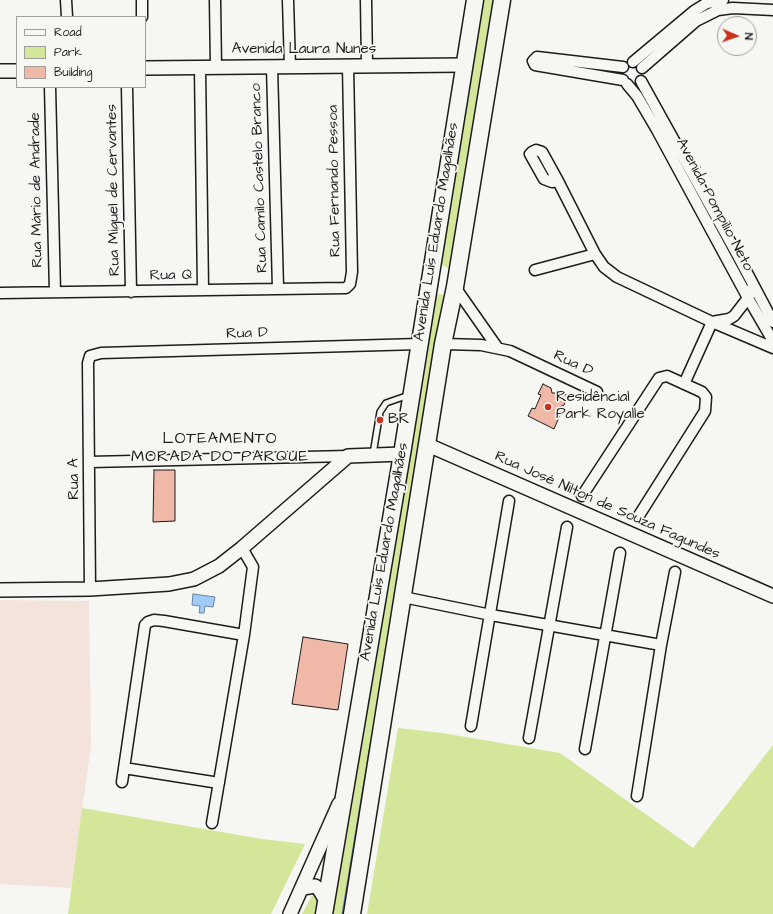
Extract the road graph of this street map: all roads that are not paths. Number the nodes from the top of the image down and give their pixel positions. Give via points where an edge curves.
1 (66, 0) edge
2 (142, 0) edge
3 (215, 0) edge
4 (288, 0) edge
5 (366, 0) edge
6 (475, 0) edge
7 (502, 0) edge
8 (723, 0) edge
9 (706, 2) edge
10 (773, 10) edge
11 (711, 14) junction
12 (67, 16) edge
13 (142, 16) edge
14 (633, 62) junction
15 (464, 65) junction
16 (348, 66) junction
17 (367, 66) junction
18 (216, 67) junction
19 (272, 67) junction
20 (290, 67) junction
21 (623, 67) junction
22 (146, 68) edge
23 (200, 68) junction
24 (642, 68) junction
25 (0, 71) edge
26 (16, 71) edge
27 (625, 82) junction
28 (641, 82) junction
29 (50, 88) edge
30 (127, 88) edge
31 (558, 181) dead end
32 (595, 254) junction
33 (432, 266) junction
34 (535, 270) dead end
35 (456, 280) junction
36 (753, 286) junction
37 (278, 288) junction
38 (342, 288) joint
39 (203, 290) junction
40 (55, 292) junction
41 (131, 292) junction
42 (0, 293) edge
43 (748, 298) junction
44 (424, 309) junction
45 (448, 316) junction
46 (712, 322) junction
47 (773, 322) edge
48 (773, 341) edge
49 (419, 344) junction
50 (443, 344) junction
51 (497, 347) junction
52 (773, 348) edge
53 (88, 368) joint
54 (684, 384) junction
55 (598, 392) dead end
56 (412, 394) junction
57 (428, 445) junction
58 (402, 454) junction
59 (373, 455) junction
60 (348, 456) junction
61 (90, 462) junction
62 (582, 496) dead end
63 (508, 502) dead end
64 (638, 517) dead end
65 (566, 527) dead end
66 (242, 548) junction
67 (620, 553) dead end
68 (675, 572) dead end
69 (90, 589) junction
70 (0, 590) edge
71 (773, 596) edge
72 (403, 597) junction
73 (491, 615) junction
74 (549, 626) junction
75 (244, 635) junction
76 (605, 636) junction
77 (661, 645) junction
78 (471, 726) dead end
79 (529, 738) dead end
80 (585, 749) dead end
81 (124, 768) junction
82 (122, 782) dead end
83 (219, 783) junction
84 (344, 792) junction
85 (637, 796) dead end
86 (212, 823) dead end
87 (302, 888) junction
88 (325, 908) edge
89 (290, 914) edge
90 (352, 914) edge

1 - 12 street
2 - 13 street
3 - 18 street
4 - 20 street
5 - 17 street
6 - 15 main road, Avenida Luís Eduardo Magalhães
7 - 35 main road, Avenida Luís Eduardo Magalhães
8 - 9 street
9 - 11 street
9 - 14 street
10 - 11 street via 733,8
11 - 24 street via 696,21
14 - 21 street
14 - 24 street
15 - 17 street, Avenida Laura Nunes
15 - 33 main road, Avenida Luís Eduardo Magalhães
16 - 17 street, Avenida Laura Nunes
16 - 20 street, Avenida Laura Nunes
16 - 38 street, Rua Fernando Pessoa via 352,272 350,284
18 - 19 street, Avenida Laura Nunes
18 - 23 street, Avenida Laura Nunes
19 - 20 street, Avenida Laura Nunes
19 - 37 street, Rua Camilo Castelo Branco
21 - 27 street via 621,73
21 - 27 street via 536,57 533,61 535,65
22 - 23 street, Avenida Laura Nunes
23 - 39 street
24 - 28 street via 644,75
25 - 26 street
27 - 28 street
27 - 43 street, Avenida Pompilio Neto via 637,96 657,130
28 - 36 street, Avenida Pompilio Neto
29 - 40 street, Rua Mário de Andrade
30 - 41 street, Rua Miguel de Cervantes
31 - 32 street
32 - 34 street
32 - 46 street via 604,267 617,277
33 - 35 main road via 441,277
33 - 44 main road, Avenida Luís Eduardo Magalhães
35 - 45 main road, Avenida Luís Eduardo Magalhães
35 - 51 street
36 - 43 street
36 - 47 street, Avenida Pompilio Neto
37 - 38 street, Rua Q
37 - 39 street, Rua Q
39 - 41 street, Rua Q
40 - 41 street, Rua Q
40 - 42 street, Rua Q
43 - 46 street via 729,319
43 - 48 street, Avenida Pompilio Neto
44 - 45 main road via 432,304 441,305
44 - 49 main road, Avenida Luís Eduardo Magalhães
45 - 50 main road, Avenida Luís Eduardo Magalhães
46 - 52 street
46 - 54 street
49 - 53 street, Rua D via 94,354 88,360
49 - 56 main road, Avenida Luís Eduardo Magalhães
50 - 51 street, Rua D via 481,344
50 - 57 main road, Avenida Luís Eduardo Magalhães
51 - 55 street, Rua D
53 - 61 street, Rua A
54 - 62 street via 667,376 658,378
54 - 64 street via 702,392 706,403 705,411
56 - 58 main road, Avenida Luís Eduardo Magalhães
56 - 59 lane via 386,403 380,412
57 - 71 street, Rua José Nilton de Souza Fagundes
57 - 72 main road, Avenida Luís Eduardo Magalhães
58 - 59 street
58 - 84 main road, Avenida Luís Eduardo Magalhães
59 - 60 street
60 - 61 street
60 - 66 street
61 - 69 street, Rua A
63 - 73 street
65 - 74 street
66 - 69 street via 219,566 194,579 169,584
66 - 75 street via 253,567
67 - 76 street
68 - 77 street
69 - 70 street
72 - 73 street
72 - 90 main road, Avenida Luís Eduardo Magalhães
73 - 74 street
73 - 78 street
74 - 76 street
74 - 79 street
75 - 81 street via 164,620 154,620 145,625
75 - 83 street
76 - 77 street
76 - 80 street
77 - 85 street
81 - 82 street
81 - 83 street
83 - 86 street
84 - 87 street
84 - 88 main road, Avenida Luís Eduardo Magalhães
87 - 88 street via 315,886 319,889
87 - 89 street

